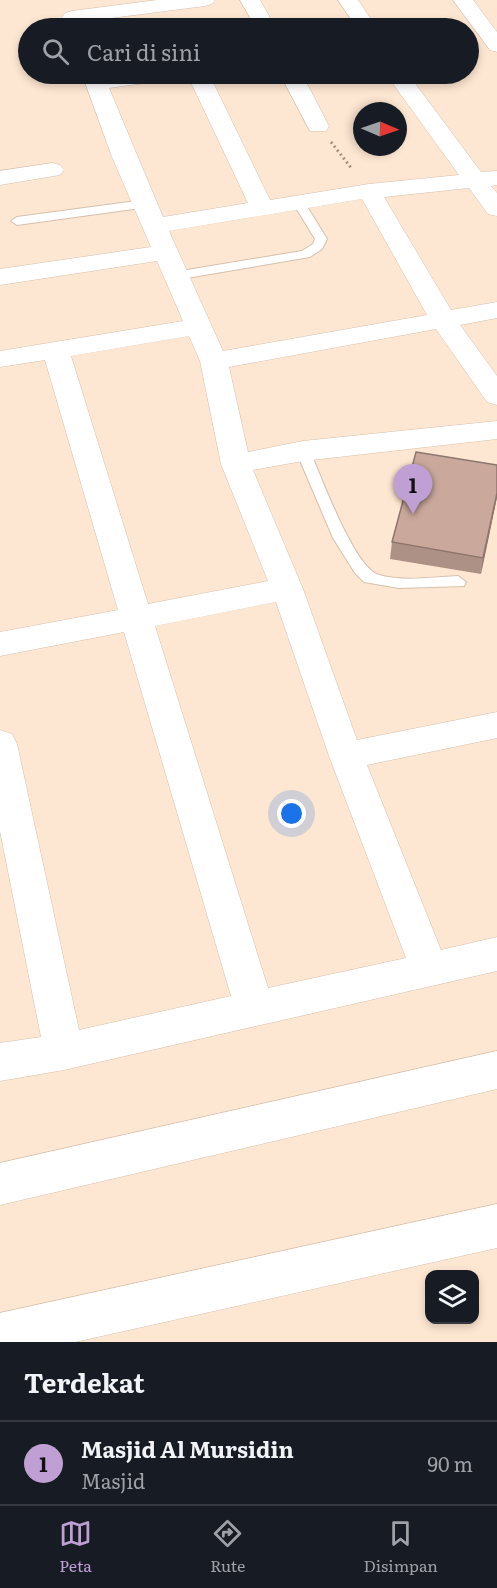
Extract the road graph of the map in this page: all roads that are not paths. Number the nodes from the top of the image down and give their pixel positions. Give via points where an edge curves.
1 (205, 0) edge
2 (250, 0) edge
3 (348, 0) edge
4 (463, 0) edge
5 (71, 15) edge
6 (260, 18) edge
7 (360, 18) edge
8 (490, 23) edge
9 (497, 46) edge
10 (96, 84) edge
11 (203, 84) edge
12 (296, 84) edge
13 (404, 84) edge
14 (318, 126) road end
15 (52, 170) dead end
16 (0, 178) edge
17 (488, 180) edge
18 (369, 191) junction
19 (299, 204) junction
20 (497, 209) edge
21 (263, 210) junction
22 (17, 221) dead end
23 (160, 239) junction
24 (0, 277) edge
25 (497, 310) edge
26 (442, 318) junction
27 (199, 326) junction
28 (55, 349) junction
29 (0, 359) edge
30 (214, 361) junction
31 (497, 396) edge
32 (497, 429) edge
33 (303, 451) junction
34 (236, 464) junction
35 (458, 582) dead end
36 (287, 589) junction
37 (138, 617) junction
38 (0, 644) edge
39 (497, 725) edge
40 (0, 744) edge
41 (346, 756) junction
42 (497, 954) edge
43 (430, 970) junction
44 (254, 1007) junction
45 (64, 1052) junction
46 (0, 1062) edge
47 (493, 1079) edge
48 (0, 1184) edge
49 (497, 1226) edge
50 (0, 1336) edge

1 - 5 street
2 - 6 street
3 - 7 street
4 - 8 street
8 - 9 street
10 - 23 street
11 - 21 street
12 - 14 street
13 - 17 street via 422,111
15 - 16 street
17 - 18 street
17 - 20 street
18 - 19 street
18 - 26 street
19 - 21 street
19 - 23 lane via 321,239 306,254
21 - 23 street
22 - 23 lane
23 - 24 street
23 - 27 street
25 - 26 street
26 - 30 street
26 - 31 street
27 - 28 street
27 - 30 street
28 - 29 street
28 - 37 street
30 - 34 street
32 - 33 street
33 - 34 street
33 - 35 lane via 349,555 370,578
34 - 36 street
36 - 37 street
36 - 41 street
37 - 38 street
37 - 44 street
39 - 41 street
40 - 45 street
41 - 43 street
42 - 43 street
43 - 44 street
44 - 45 street
45 - 46 street
47 - 48 street
49 - 50 street

